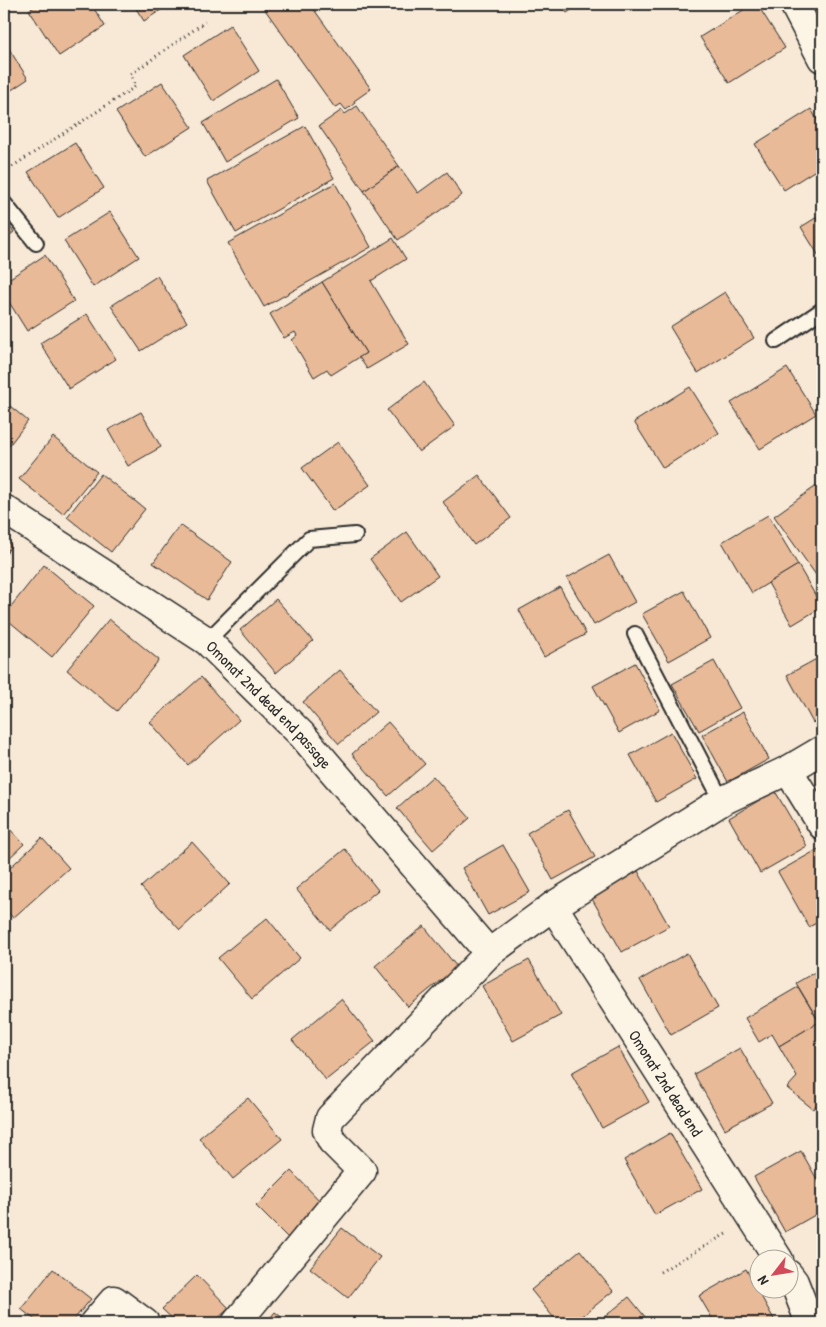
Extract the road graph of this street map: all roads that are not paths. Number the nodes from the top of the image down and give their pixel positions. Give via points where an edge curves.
1 (794, 4) edge
2 (822, 58) edge
3 (4, 203) edge
4 (36, 243) dead end
5 (822, 310) edge
6 (776, 341) dead end
7 (4, 508) edge
8 (356, 535) dead end
9 (635, 634) dead end
10 (207, 641) junction
11 (822, 750) edge
12 (788, 770) junction
13 (722, 801) junction
14 (822, 825) edge
15 (553, 906) junction
16 (490, 953) junction
17 (773, 1250) edge
18 (798, 1292) edge
19 (94, 1323) edge
20 (145, 1323) edge
21 (236, 1323) edge
22 (810, 1323) edge

1 - 2 street
3 - 4 lane
5 - 6 lane
7 - 10 street, Omonat 2nd dead end passage
8 - 10 lane via 308,539
9 - 13 lane
10 - 16 street, Omonat 2nd dead end passage via 302,735
11 - 12 street
12 - 13 street
12 - 14 street
13 - 15 street
15 - 16 street
15 - 17 street, Omonat 2nd dead end
16 - 21 street via 330,1118 327,1130 332,1141 362,1171
18 - 22 street
19 - 20 street via 114,1300

